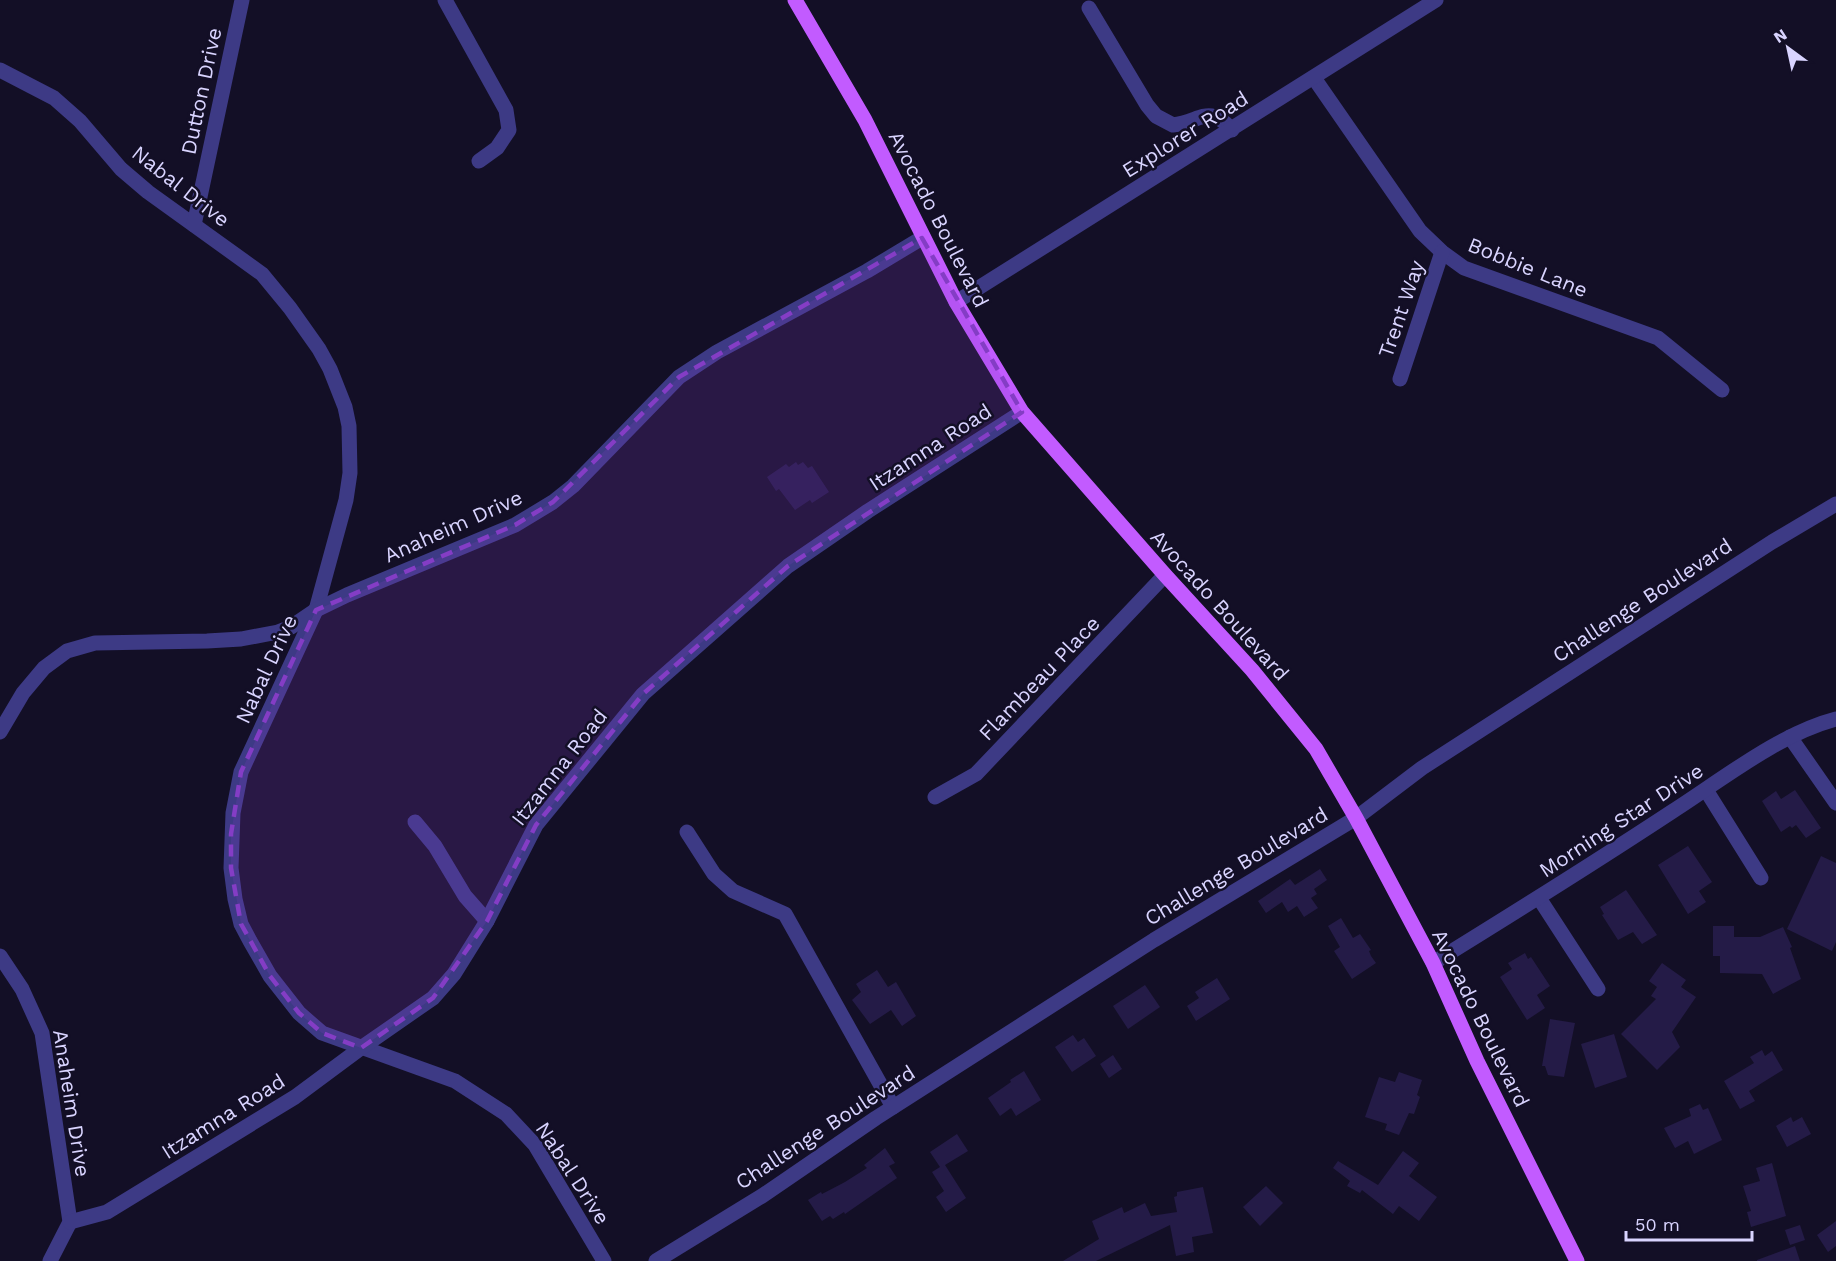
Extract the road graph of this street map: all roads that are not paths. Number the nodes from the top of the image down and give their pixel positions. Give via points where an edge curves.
1 (242, 0) edge
2 (445, 0) edge
3 (795, 0) edge
4 (1436, 0) edge
5 (1089, 8) dead end
6 (0, 70) edge
7 (1314, 78) junction
8 (1232, 130) junction
9 (479, 161) dead end
10 (194, 225) junction
11 (922, 238) junction
12 (1443, 252) junction
13 (956, 302) junction
14 (1400, 379) dead end
15 (1722, 390) dead end
16 (1022, 412) junction
17 (1836, 504) edge
18 (1165, 575) junction
19 (316, 610) junction
20 (1836, 719) edge
21 (0, 732) edge
22 (1790, 737) junction
23 (1706, 790) junction
24 (935, 797) dead end
25 (1836, 803) edge
26 (1356, 818) junction
27 (415, 822) dead end
28 (687, 832) dead end
29 (1761, 878) dead end
30 (1539, 898) junction
31 (487, 921) junction
32 (0, 956) edge
33 (1433, 963) junction
34 (1598, 989) dead end
35 (360, 1048) junction
36 (893, 1107) junction
37 (70, 1222) junction
38 (50, 1261) edge
39 (604, 1261) edge
40 (656, 1261) edge
41 (1577, 1261) edge

1 - 10 street, Dutton Drive
2 - 9 street via 506,110 508,130 497,148
3 - 11 main road, Avocado Boulevard via 870,130
4 - 7 street, Explorer Road
5 - 8 street via 1156,116 1173,125 1211,115
6 - 10 street, Nabal Drive via 54,98 80,121 121,169
7 - 8 street, Explorer Road
7 - 12 street, Bobbie Lane via 1420,231
8 - 13 street, Explorer Road
10 - 19 street, Nabal Drive via 262,274 319,350 345,408 350,473
11 - 13 main road, Avocado Boulevard
11 - 19 street, Anaheim Drive via 679,377 553,502 515,525
12 - 14 street, Trent Way
12 - 15 street, Bobbie Lane via 1464,268 1658,338
13 - 16 main road, Avocado Boulevard
16 - 18 main road, Avocado Boulevard
16 - 31 street, Itzamna Road via 788,566 643,694 536,825
17 - 26 street, Challenge Boulevard via 1422,768
18 - 24 street, Flambeau Place via 976,774
18 - 26 main road, Avocado Boulevard via 1252,670 1316,749
19 - 21 street, Anaheim Drive via 291,627 241,639 95,644 66,651 44,668 23,693
19 - 35 street, Nabal Drive via 241,772 233,813 231,868 241,924 270,976 299,1013 322,1033
20 - 22 street, Morning Star Drive
22 - 23 street, Morning Star Drive
22 - 25 street
23 - 29 street
23 - 30 street, Morning Star Drive
26 - 33 main road, Avocado Boulevard
26 - 36 street, Challenge Boulevard via 1163,934
27 - 31 street via 435,846 465,896
28 - 36 street via 714,874 733,891 785,914
30 - 33 street, Morning Star Drive
30 - 34 street
31 - 35 street, Itzamna Road via 454,974 433,998
32 - 37 street, Anaheim Drive via 22,989 42,1033
33 - 41 main road, Avocado Boulevard via 1477,1061
35 - 37 street, Itzamna Road via 295,1097 107,1212
35 - 39 street, Nabal Drive via 455,1081 506,1114 535,1145
36 - 40 street, Challenge Boulevard via 762,1196
37 - 38 street

